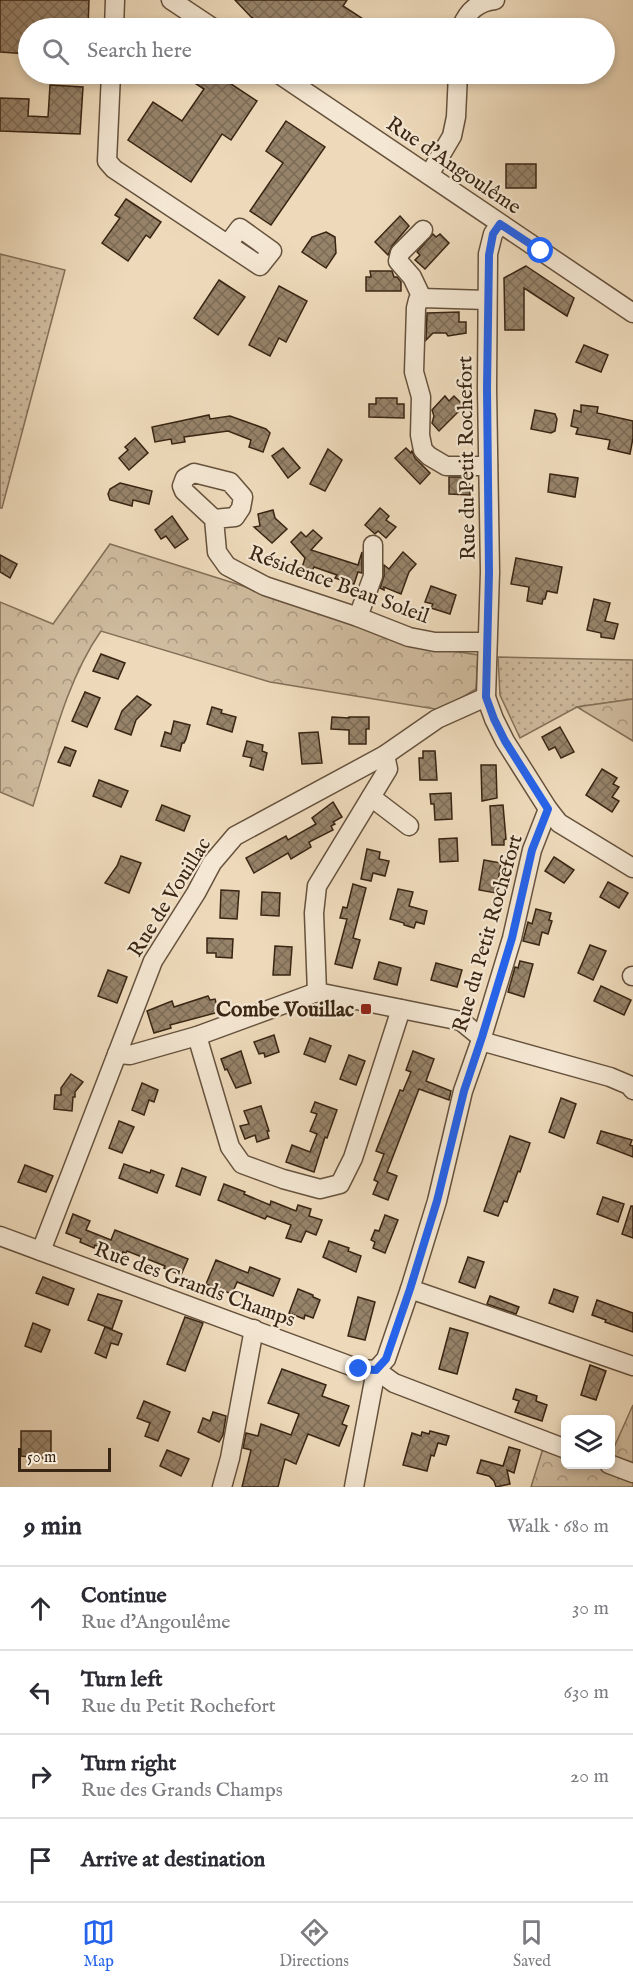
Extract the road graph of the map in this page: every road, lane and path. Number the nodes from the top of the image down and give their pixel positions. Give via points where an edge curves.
1 (115, 0) edge
2 (171, 0) edge
3 (495, 0) edge
4 (114, 18) edge
5 (198, 18) edge
6 (466, 18) edge
7 (111, 84) edge
8 (294, 84) edge
9 (458, 84) edge
10 (429, 175) junction
11 (500, 224) junction
12 (423, 230) dead end
13 (228, 244) dead end
14 (422, 298) junction
15 (487, 300) junction
16 (633, 313) edge
17 (488, 466) junction
18 (214, 519) dead end
19 (374, 545) dead end
20 (358, 617) junction
21 (488, 642) junction
22 (486, 697) junction
23 (385, 755) junction
24 (371, 797) junction
25 (548, 809) junction
26 (409, 826) dead end
27 (633, 868) edge
28 (317, 992) junction
29 (401, 1008) junction
30 (197, 1036) junction
31 (482, 1037) junction
32 (117, 1054) junction
33 (633, 1090) edge
34 (0, 1236) edge
35 (41, 1251) junction
36 (410, 1289) junction
37 (254, 1329) junction
38 (633, 1366) edge
39 (376, 1370) junction
40 (561, 1447) edge
41 (615, 1466) edge
42 (633, 1473) edge
43 (222, 1487) edge
44 (354, 1487) edge

1 - 4 street
2 - 5 street
3 - 6 street via 485,1
7 - 13 street via 107,161
8 - 10 street, Rue d'Angoulême
9 - 10 street via 452,136
10 - 11 street, Rue d'Angoulême
11 - 15 street, Rue du Petit Rochefort via 493,234 489,255
11 - 16 street, Rue d'Angoulême
12 - 14 street via 398,261 412,277
14 - 15 street
14 - 17 street via 416,308 414,372 421,397 421,444 429,456 446,466
15 - 17 street, Rue du Petit Rochefort
17 - 21 street, Rue du Petit Rochefort
18 - 20 street, Résidence Beau Soleil via 217,552 227,566 265,586
19 - 20 street via 374,576
20 - 21 street, Résidence Beau Soleil via 421,640
21 - 22 street, Rue du Petit Rochefort
22 - 23 street, Rue de Vouillac via 437,719
22 - 25 street, Rue du Petit Rochefort via 505,741
23 - 24 street via 388,768
23 - 32 street, Rue de Vouillac via 235,836 212,863 153,961
24 - 26 street
24 - 28 street via 317,886
25 - 27 street via 559,823
25 - 31 street, Rue du Petit Rochefort via 532,850 512,938
28 - 29 street
28 - 30 street
29 - 30 street via 353,1158 340,1184 320,1189 242,1164 227,1140
29 - 31 street via 461,1021
30 - 32 street via 130,1055
31 - 33 street via 488,1043 610,1077
31 - 36 street, Rue du Petit Rochefort
32 - 35 street, Rue de Vouillac
34 - 35 street, Rue des Grands Champs
35 - 37 street, Rue des Grands Champs
36 - 38 street
36 - 39 street, Rue du Petit Rochefort via 386,1359
37 - 39 street, Rue des Grands Champs via 359,1369
37 - 43 street
39 - 40 street via 394,1383
39 - 44 street, Rue du Petit Rochefort
41 - 42 street

